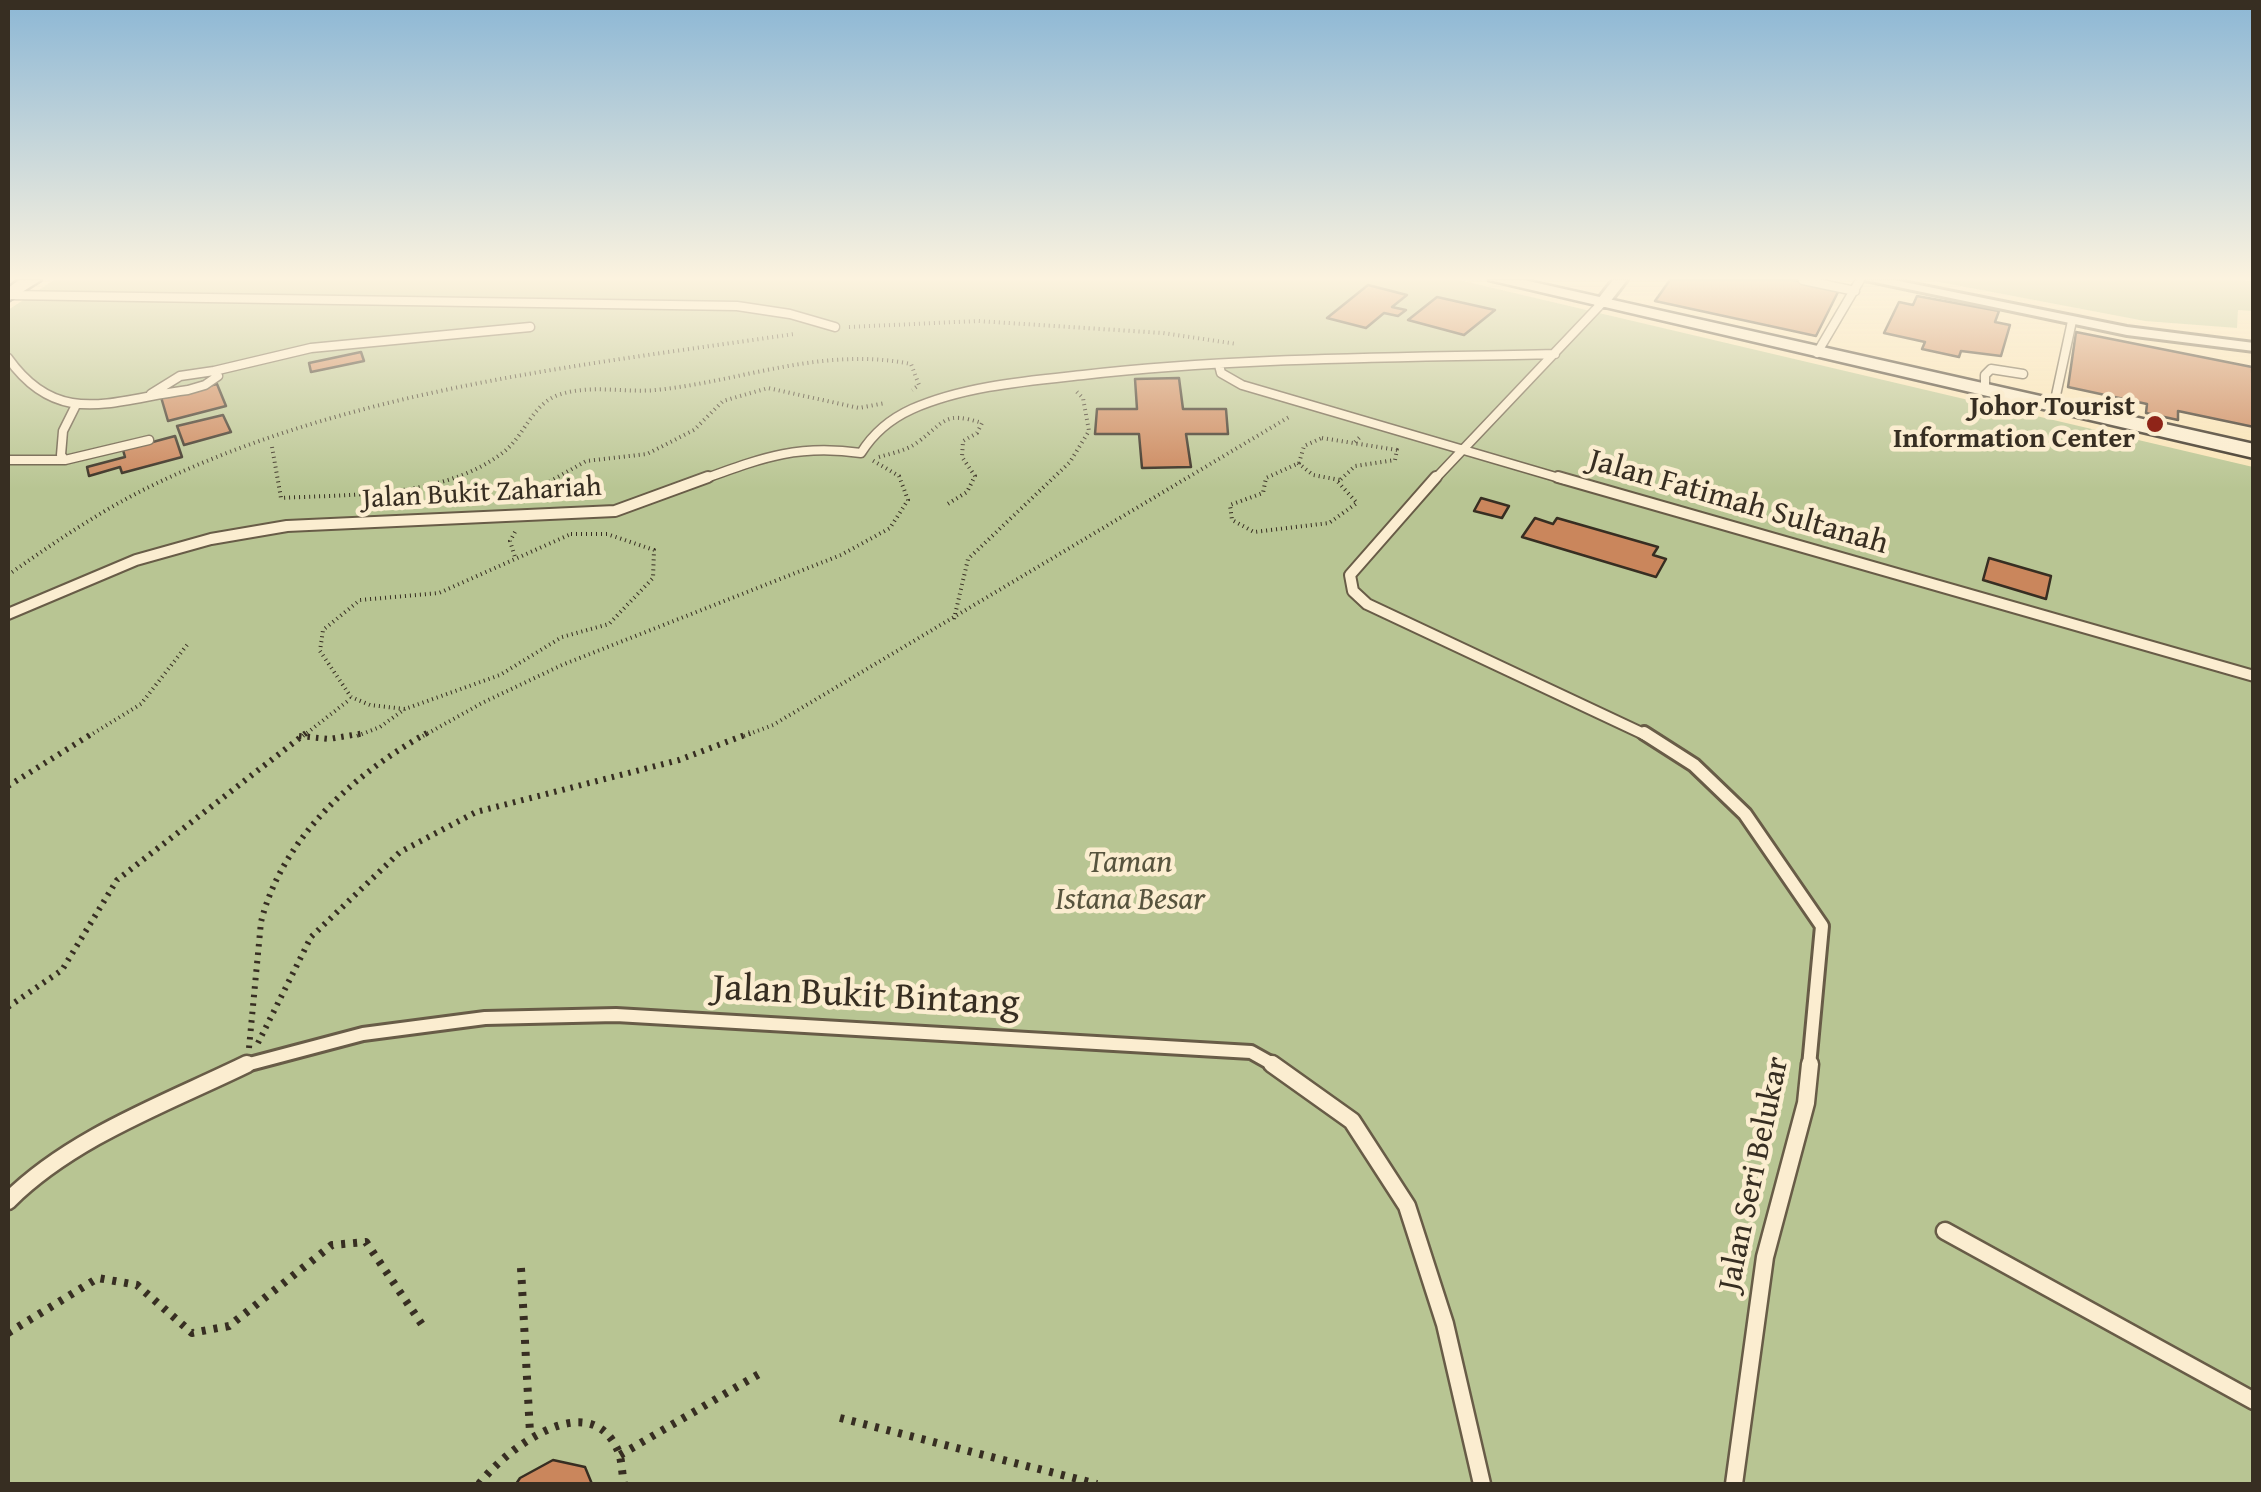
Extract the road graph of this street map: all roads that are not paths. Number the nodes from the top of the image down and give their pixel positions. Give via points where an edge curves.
1 (304, 350) edge
2 (1559, 350) edge
3 (1807, 350) edge
4 (2066, 350) edge
5 (1818, 352) joint
6 (1555, 354) junction
7 (8, 358) edge
8 (1219, 365) junction
9 (214, 371) junction
10 (2023, 374) dead end
11 (1985, 390) junction
12 (151, 394) junction
13 (2056, 400) dead end
14 (76, 405) junction
15 (149, 440) dead end
16 (1462, 448) junction
17 (2254, 451) edge
18 (8, 460) edge
19 (65, 460) junction
20 (8, 614) edge
21 (2254, 676) edge
22 (8, 1201) edge
23 (1946, 1231) dead end
24 (2254, 1402) edge
25 (1482, 1484) edge
26 (1734, 1484) edge

1 - 9 lane
2 - 6 lane
3 - 5 main road
4 - 13 lane
5 - 11 main road
6 - 8 lane
6 - 16 lane
7 - 14 lane via 23,384
8 - 16 lane, Jalan Fatimah Sultanah via 1220,373 1242,386
8 - 20 lane, Jalan Bukit Zahariah via 982,389 922,406 866,439 861,452 818,447 768,456 615,511 287,526 211,539 136,560
9 - 12 lane via 180,376
9 - 12 lane via 213,382
10 - 11 lane via 1991,370
11 - 17 main road
12 - 14 lane
14 - 19 lane via 63,431
15 - 19 lane
16 - 21 lane, Jalan Fatimah Sultanah
16 - 26 lane, Jalan Seri Belukar via 1350,574 1353,591 1367,604 1635,728 1694,765 1745,814 1822,926 1806,1103 1765,1257
18 - 19 lane
22 - 25 lane, Jalan Bukit Bintang via 31,1178 103,1135 248,1062 364,1034 485,1018 616,1016 1251,1052 1352,1121 1406,1206 1444,1324
23 - 24 lane

